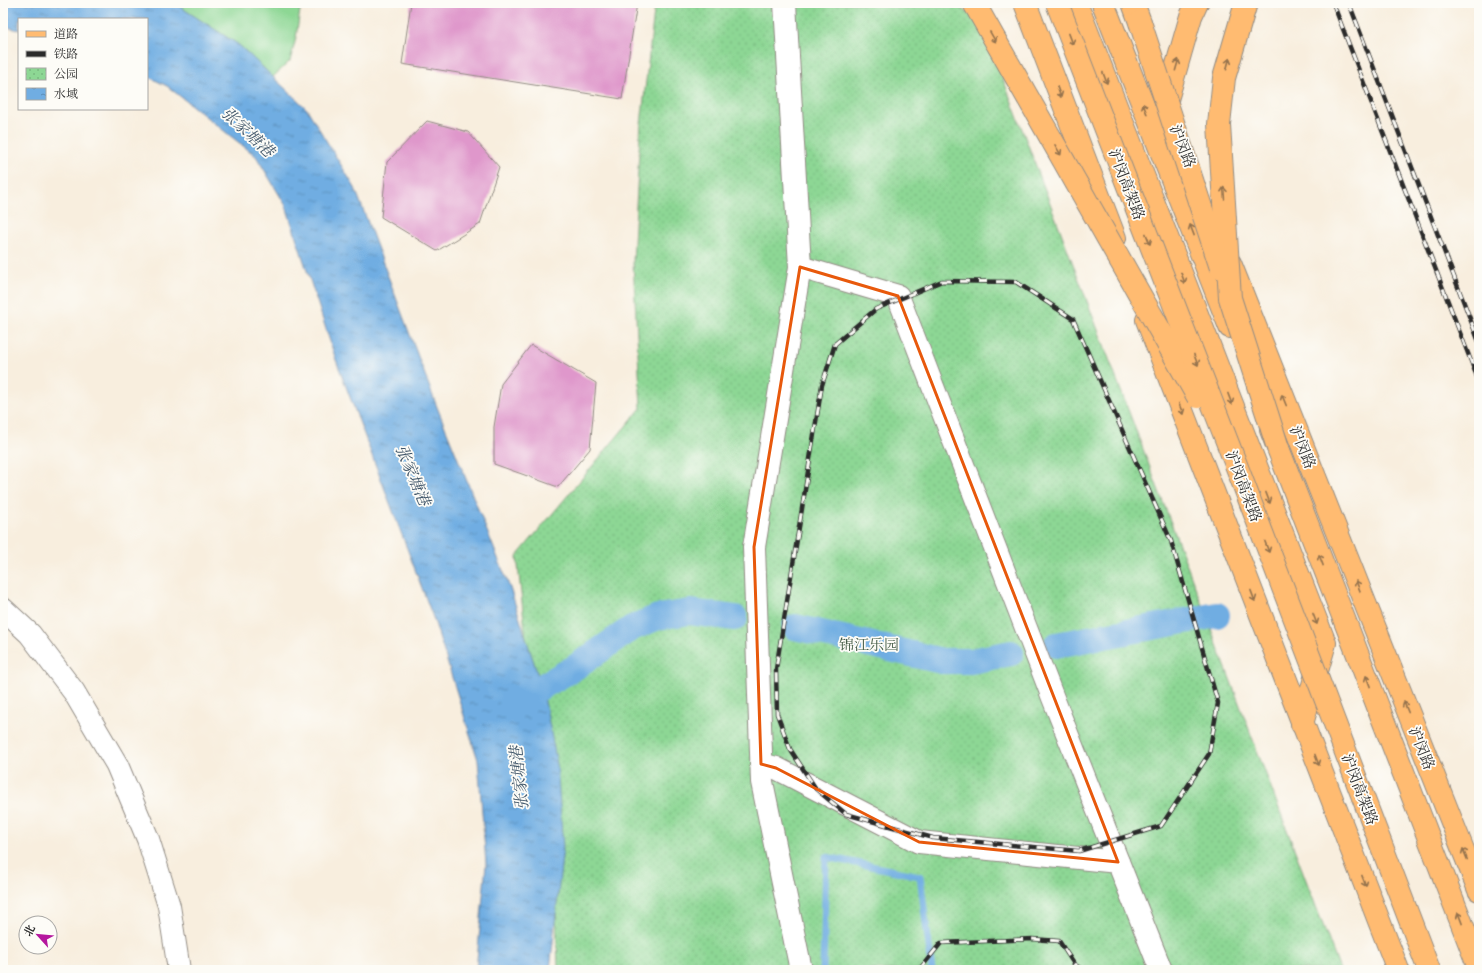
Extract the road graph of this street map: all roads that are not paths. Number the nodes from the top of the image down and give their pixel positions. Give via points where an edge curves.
1 (784, 3) edge
2 (974, 3) edge
3 (1025, 3) edge
4 (1057, 3) edge
5 (1076, 3) edge
6 (1103, 3) edge
7 (1127, 3) edge
8 (1133, 3) edge
9 (1246, 3) edge
10 (1194, 9) edge
11 (1166, 103) junction
12 (800, 267) junction
13 (1230, 298) junction
14 (1278, 448) junction
15 (1245, 462) junction
16 (3, 609) edge
17 (1302, 724) junction
18 (761, 764) junction
19 (1118, 862) junction
20 (1479, 890) edge
21 (1479, 968) edge
22 (179, 970) edge
23 (801, 970) edge
24 (1161, 970) edge
25 (1398, 970) edge
26 (1428, 970) edge

1 - 12 street
2 -> 15 main road, bridge
3 -> 17 main road
4 -> 15 main road, 沪闵高架路, bridge
5 -> 15 main road
14 -> 6 main road, bridge
7 - 11 main road, 沪闵路
8 - 13 main road, bridge
13 -> 9 main road, bridge via 1219,124 1224,78
11 -> 10 main road
20 -> 11 main road, 沪闵路
12 - 18 street via 754,547
12 - 19 street via 898,296
13 - 14 main road, bridge
21 -> 14 main road
15 -> 17 main road via 1325,643
15 -> 26 main road, 沪闵高架路, bridge
16 - 22 street via 30,634 74,692 116,765 148,840 169,906
17 -> 25 main road
18 - 19 street via 776,768 919,842
18 - 23 street via 762,782
19 - 24 street

